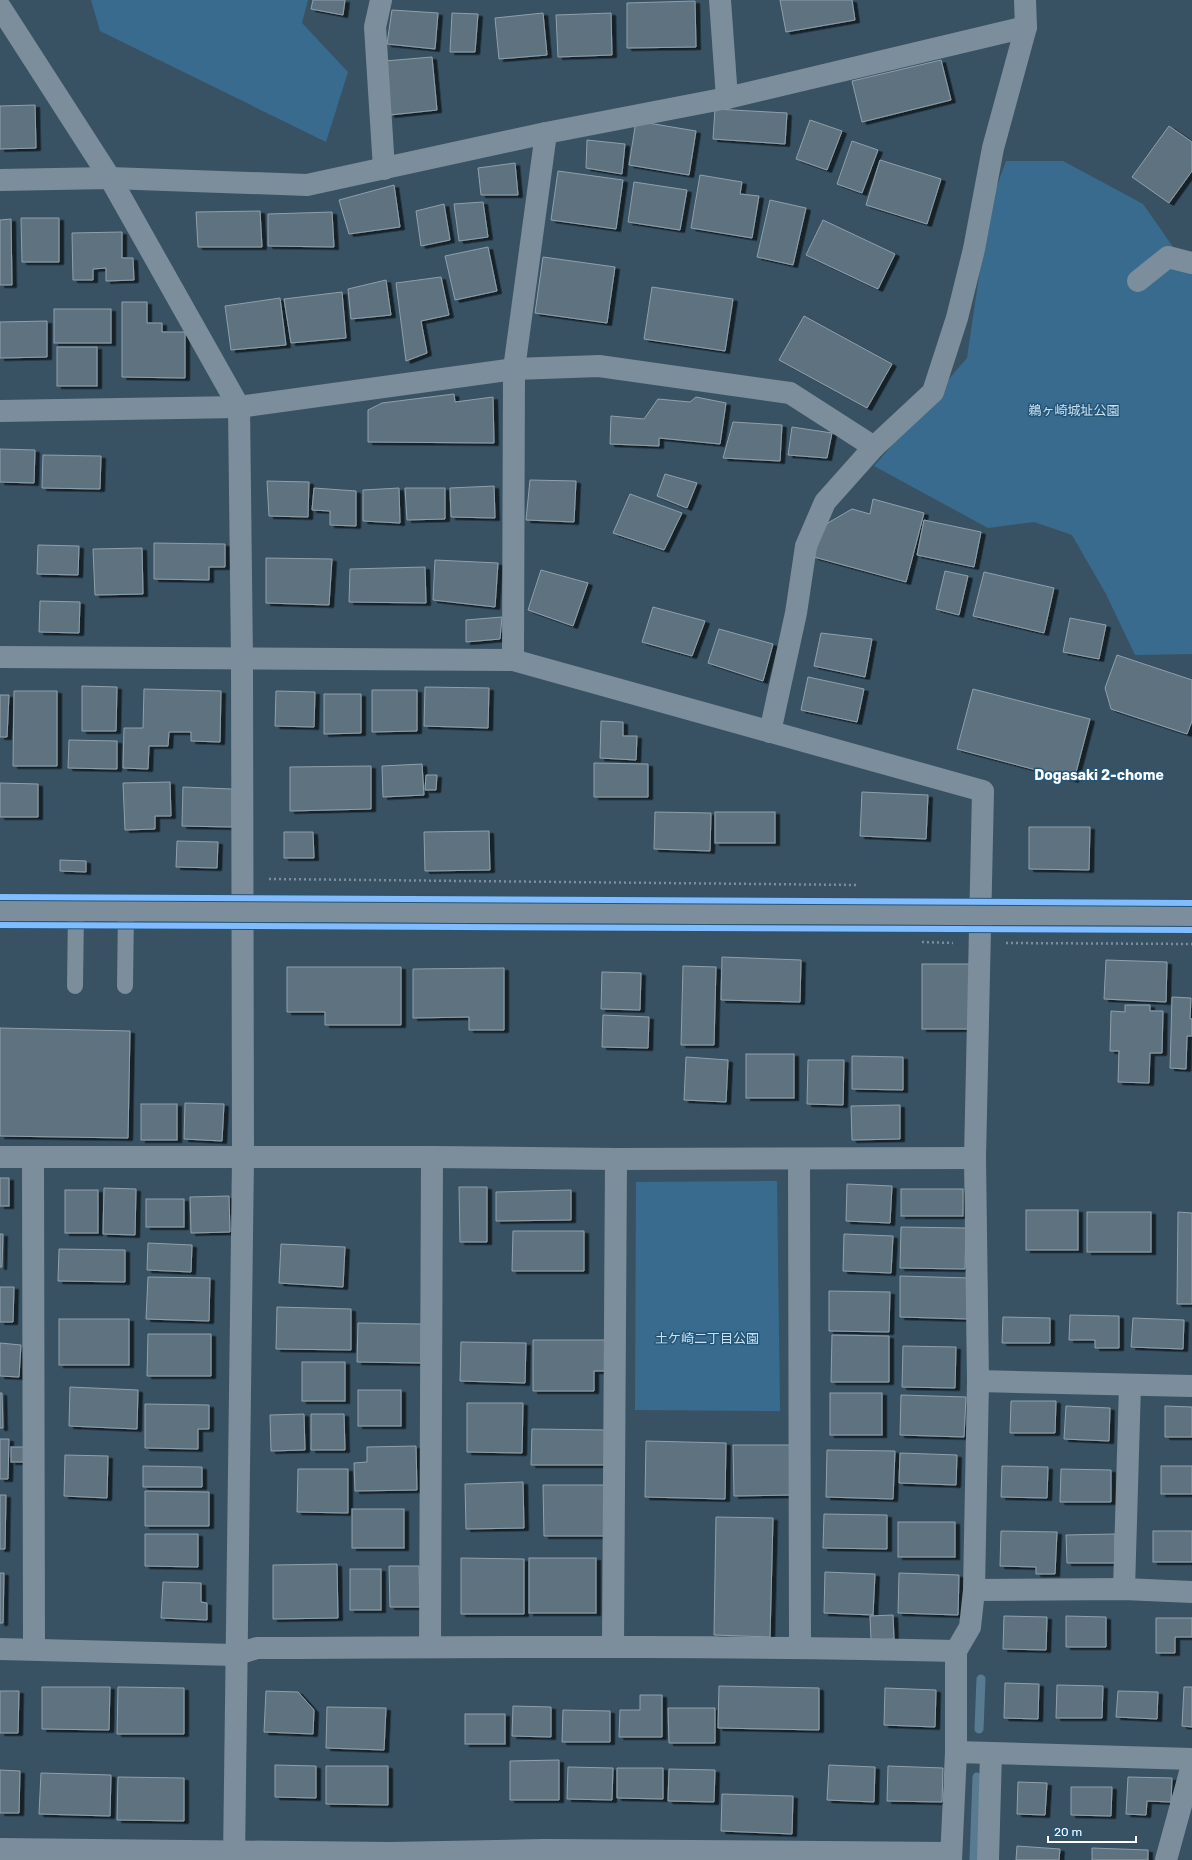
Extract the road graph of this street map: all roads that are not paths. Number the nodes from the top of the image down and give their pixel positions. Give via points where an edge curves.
1 (381, 0) edge
2 (720, 0) edge
3 (1025, 0) edge
4 (0, 7) edge
5 (1026, 27) junction
6 (727, 98) junction
7 (546, 133) junction
8 (384, 169) junction
9 (110, 178) junction
10 (0, 180) edge
11 (1192, 263) edge
12 (1138, 281) dead end
13 (514, 369) junction
14 (239, 407) junction
15 (0, 411) edge
16 (874, 447) junction
17 (0, 657) edge
18 (242, 660) junction
19 (513, 660) junction
20 (770, 732) junction
21 (0, 910) edge
22 (76, 910) junction
23 (126, 910) junction
24 (242, 910) junction
25 (980, 914) junction
26 (1192, 915) edge
27 (75, 986) dead end
28 (124, 986) dead end
29 (0, 1157) edge
30 (432, 1157) junction
31 (33, 1158) junction
32 (243, 1158) junction
33 (975, 1158) junction
34 (616, 1160) junction
35 (799, 1160) junction
36 (978, 1380) junction
37 (1130, 1385) junction
38 (1192, 1386) edge
39 (1124, 1589) junction
40 (974, 1590) junction
41 (1192, 1592) edge
42 (430, 1647) junction
43 (613, 1647) junction
44 (800, 1647) junction
45 (0, 1649) edge
46 (34, 1649) junction
47 (956, 1651) junction
48 (235, 1655) junction
49 (956, 1752) junction
50 (991, 1753) junction
51 (1192, 1759) edge
52 (1192, 1765) edge
53 (0, 1849) edge
54 (46, 1855) edge
55 (234, 1855) edge
56 (542, 1855) edge
57 (390, 1856) edge
58 (951, 1857) edge
59 (988, 1860) edge
60 (1166, 1860) edge

1 - 8 street via 375,27
2 - 6 street
3 - 5 street
4 - 9 street
5 - 6 street
5 - 16 street via 993,148 974,249 957,318 933,392
6 - 7 street
7 - 8 street
7 - 13 street
8 - 9 street via 307,185
9 - 10 street
9 - 14 street
11 - 12 street via 1168,257
13 - 14 street
13 - 16 street via 599,366 790,393
13 - 19 street
14 - 15 street
14 - 18 street
16 - 20 street via 826,502 806,546 796,613
17 - 18 street
18 - 19 street
18 - 24 street
19 - 20 street
20 - 25 street via 983,791
21 - 22 street
22 - 23 street
22 - 27 lane
23 - 24 street
23 - 28 lane
24 - 25 street
24 - 32 street
25 - 26 street
25 - 33 street
29 - 31 street
30 - 32 street
30 - 34 street
30 - 42 street
31 - 32 street
31 - 46 street
32 - 48 street
33 - 35 street
33 - 36 street
34 - 35 street
34 - 43 street
35 - 44 street
36 - 37 street
36 - 40 street
37 - 38 street
37 - 39 street
39 - 40 street
39 - 41 street
40 - 47 street via 970,1627
42 - 43 street
42 - 48 street via 257,1648
43 - 44 street
44 - 47 street
45 - 46 street
46 - 48 street
47 - 49 street
48 - 55 street
49 - 50 street
49 - 58 street
50 - 51 street
50 - 59 street
52 - 60 street
53 - 54 street
54 - 55 street
55 - 57 street
56 - 57 street
56 - 58 street

